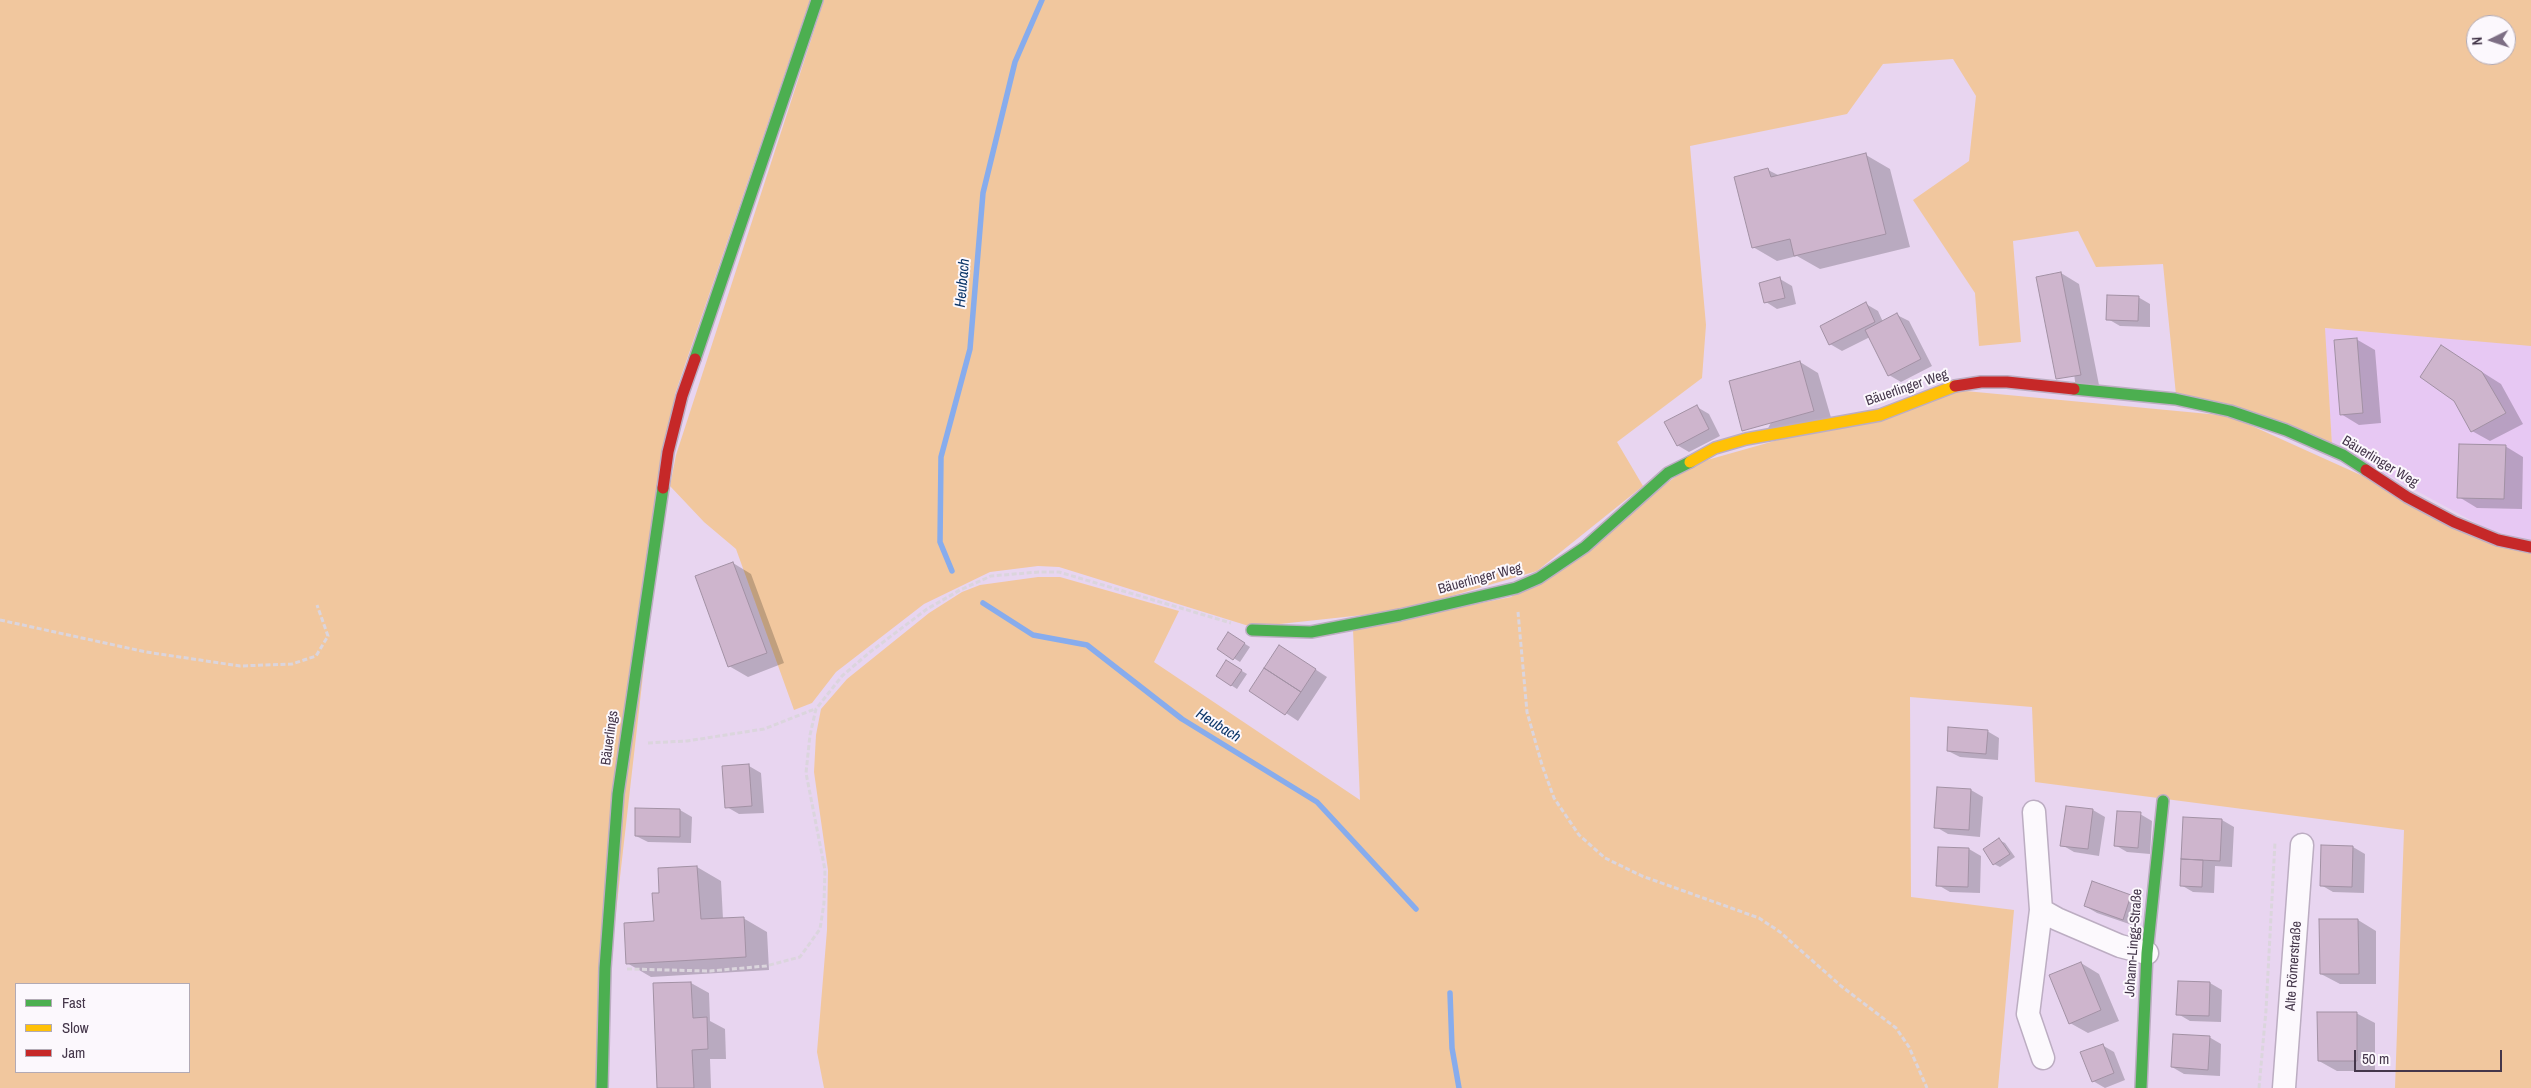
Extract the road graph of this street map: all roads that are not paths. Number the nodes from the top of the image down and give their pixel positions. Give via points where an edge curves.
1 (817, 0) edge
2 (2531, 547) edge
3 (1252, 630) road end
4 (2163, 802) dead end
5 (2034, 812) dead end
6 (2302, 844) dead end
7 (2041, 910) junction
8 (2147, 952) junction
9 (2043, 1058) dead end
10 (602, 1088) edge
11 (2141, 1088) edge
12 (2284, 1088) edge

1 - 10 street, Bäuerlings via 682,396 668,452 623,745 605,968
2 - 3 street, Bäuerlinger Weg via 2498,540 2454,522 2407,498 2343,455 2286,430 2230,411 2176,399 1990,382 1954,386 1880,415 1746,439 1715,448 1668,473 1585,547 1539,578 1516,588 1400,616 1310,632
4 - 8 street, Johann-Lingg-Straße
5 - 7 street
6 - 12 street, Alte Römerstraße
7 - 8 street via 2120,946
7 - 9 street via 2028,1014
8 - 11 street, Johann-Lingg-Straße

